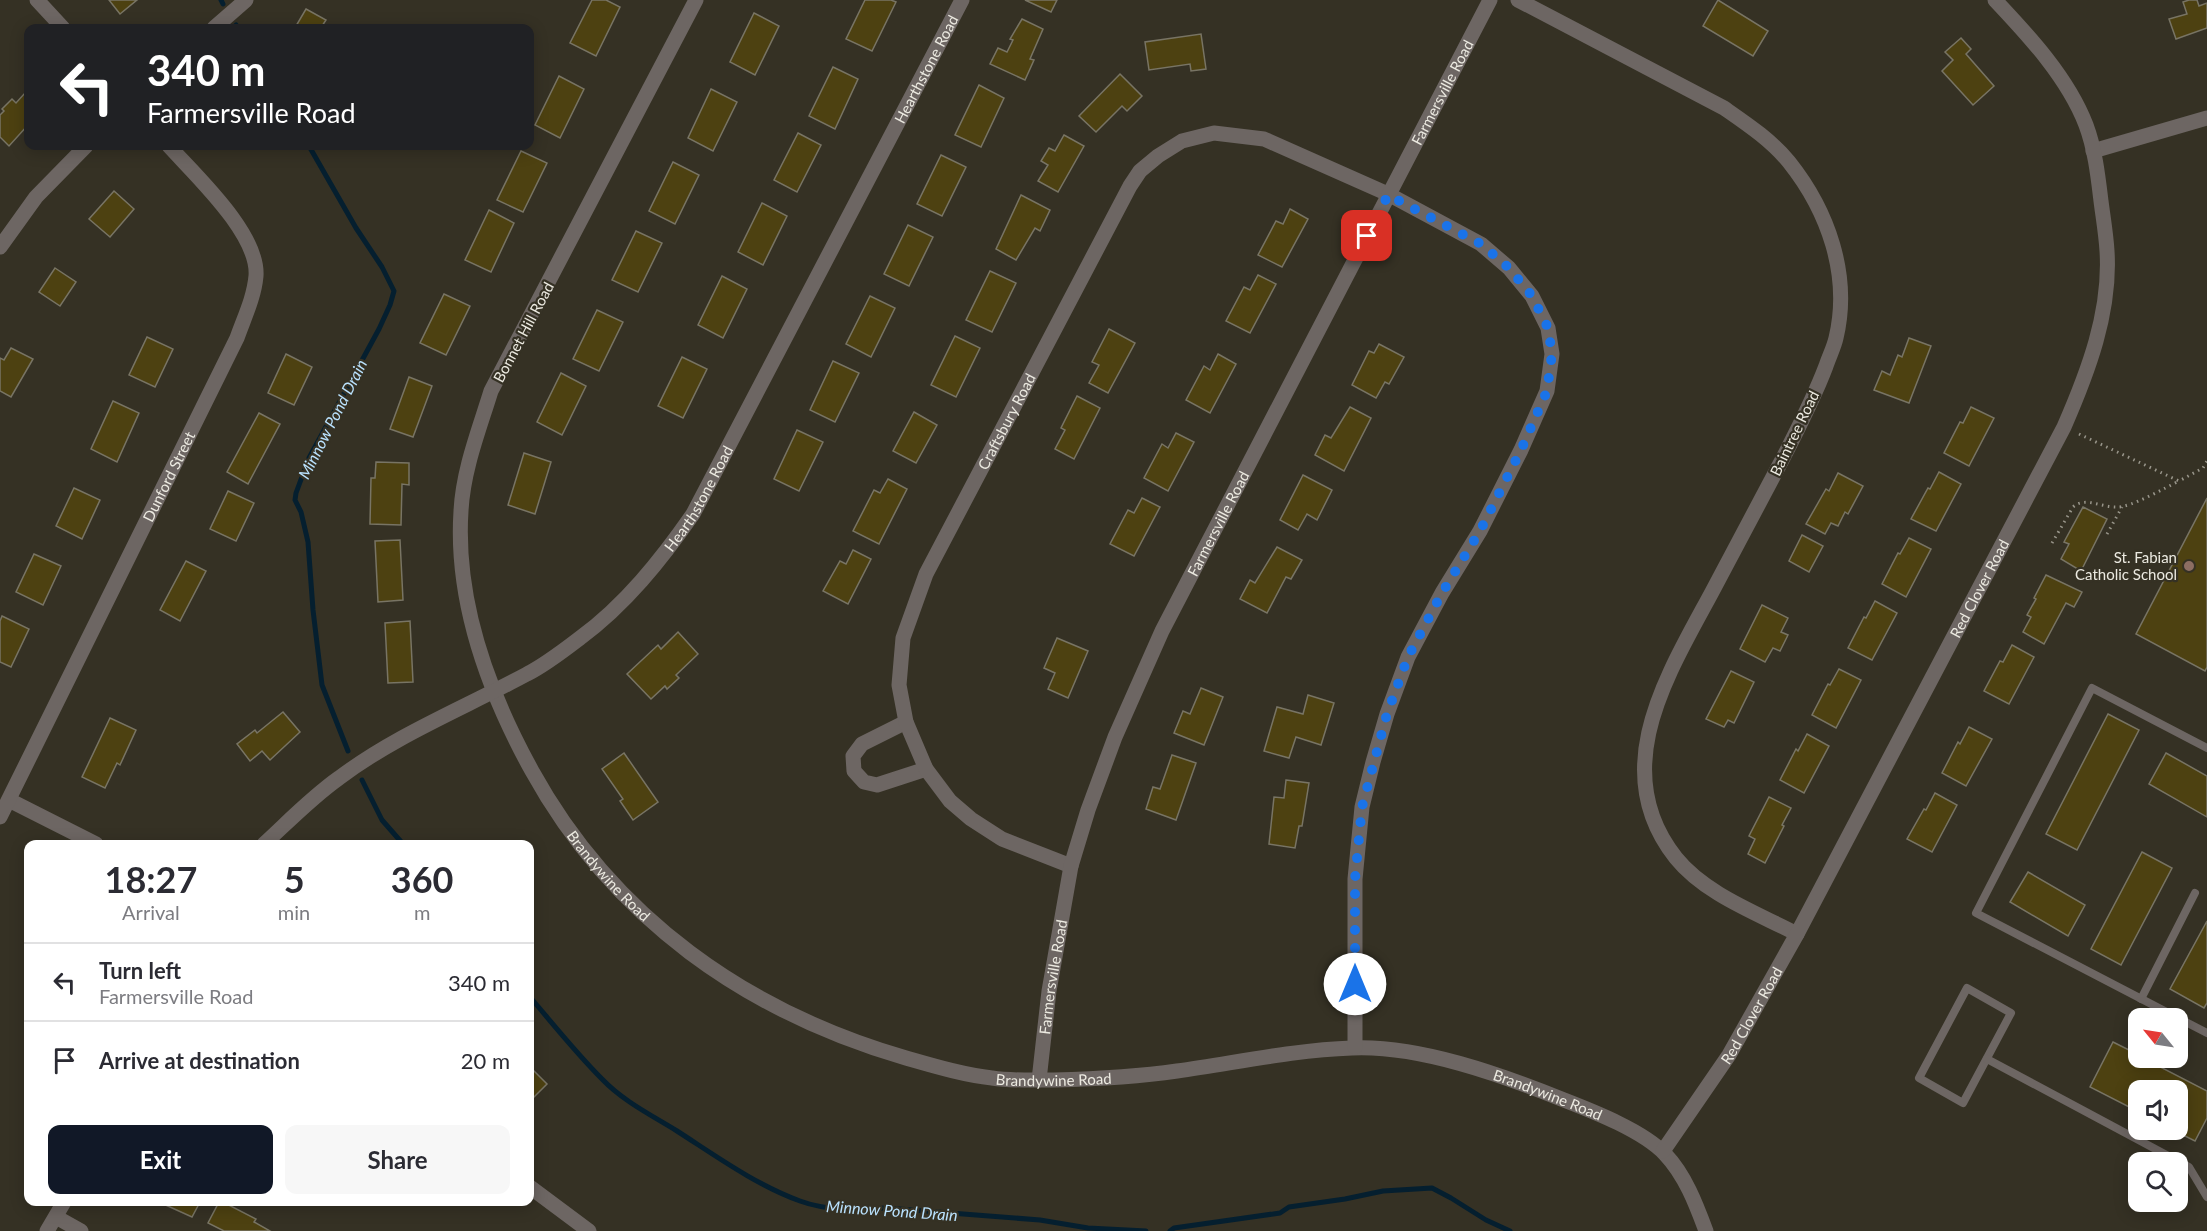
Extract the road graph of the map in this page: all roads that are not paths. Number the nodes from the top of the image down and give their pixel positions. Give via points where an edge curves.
1 (37, 0) edge
2 (246, 0) edge
3 (696, 0) edge
4 (962, 0) edge
5 (1490, 0) edge
6 (1518, 0) edge
7 (1995, 0) edge
8 (59, 24) edge
9 (219, 24) edge
10 (2207, 118) edge
11 (82, 150) edge
12 (173, 150) edge
13 (2093, 152) junction
14 (1388, 195) junction
15 (0, 247) edge
16 (493, 690) junction
17 (906, 722) junction
18 (2207, 748) edge
19 (926, 769) junction
20 (9, 800) junction
21 (0, 817) edge
22 (88, 840) edge
23 (268, 840) edge
24 (1071, 866) junction
25 (2194, 893) dead end
26 (1797, 934) junction
27 (2141, 999) junction
28 (2207, 1033) edge
29 (1355, 1047) junction
30 (1987, 1059) junction
31 (1039, 1080) junction
32 (1663, 1151) junction
33 (534, 1190) edge
34 (2207, 1197) edge
35 (62, 1206) edge
36 (56, 1217) junction
37 (47, 1231) edge
38 (81, 1231) edge
39 (589, 1231) edge
40 (1706, 1231) edge

1 - 8 street
2 - 9 street
3 - 16 street, Bonnet Hill Road via 491,392 472,451 461,509 461,564 471,621
4 - 16 street, Hearthstone Road via 693,514 659,561 582,637 529,674
5 - 14 street, Farmersville Road
6 - 26 street, Baintree Road via 1724,108 1755,129 1788,161 1813,197 1840,266 1836,339 1799,428 1665,683 1652,715 1644,774 1648,804 1661,837 1677,860 1722,894
7 - 13 street, Red Clover Road via 2062,79 2086,124
10 - 13 street
11 - 15 street via 36,197
12 - 20 street, Dunford Street via 244,235 256,266 253,295 237,338
13 - 26 street, Red Clover Road via 2107,252 2106,294 2096,343 2078,393 2064,427
14 - 17 street, Craftsbury Road via 1264,139 1214,133 1182,141 1140,171 926,574 903,638 899,685
14 - 24 street, Farmersville Road via 1162,631 1115,737
14 - 29 street, Craftsbury Road via 1481,244 1509,268 1532,296 1548,328 1552,354 1547,391 1480,531 1408,657 1373,762 1362,807 1355,879
16 - 23 street, Hearthstone Road via 339,777
16 - 31 street, Brandywine Road via 546,796 584,850 660,930 712,969 757,998 864,1046 991,1078
17 - 19 street, Craftsbury Road
17 - 19 street via 862,744 853,756 854,771 864,782 877,785
18 - 27 lane via 2092,688 1976,913
19 - 24 street, Craftsbury Road via 950,801 971,819 1002,839
20 - 21 street, Dunford Street
20 - 22 street
24 - 31 street, Farmersville Road via 1049,991
25 - 27 lane
26 - 32 street, Red Clover Road via 1730,1055
27 - 28 lane
29 - 31 street, Brandywine Road via 1104,1079
29 - 32 street, Brandywine Road via 1416,1053 1515,1080 1626,1127
30 - 30 lane via 1963,1103 1919,1078 1967,988 2012,1013
30 - 34 lane via 2189,1167
32 - 40 street, Brandywine Road via 1695,1199
33 - 39 street
35 - 36 street
36 - 37 street
36 - 38 street

